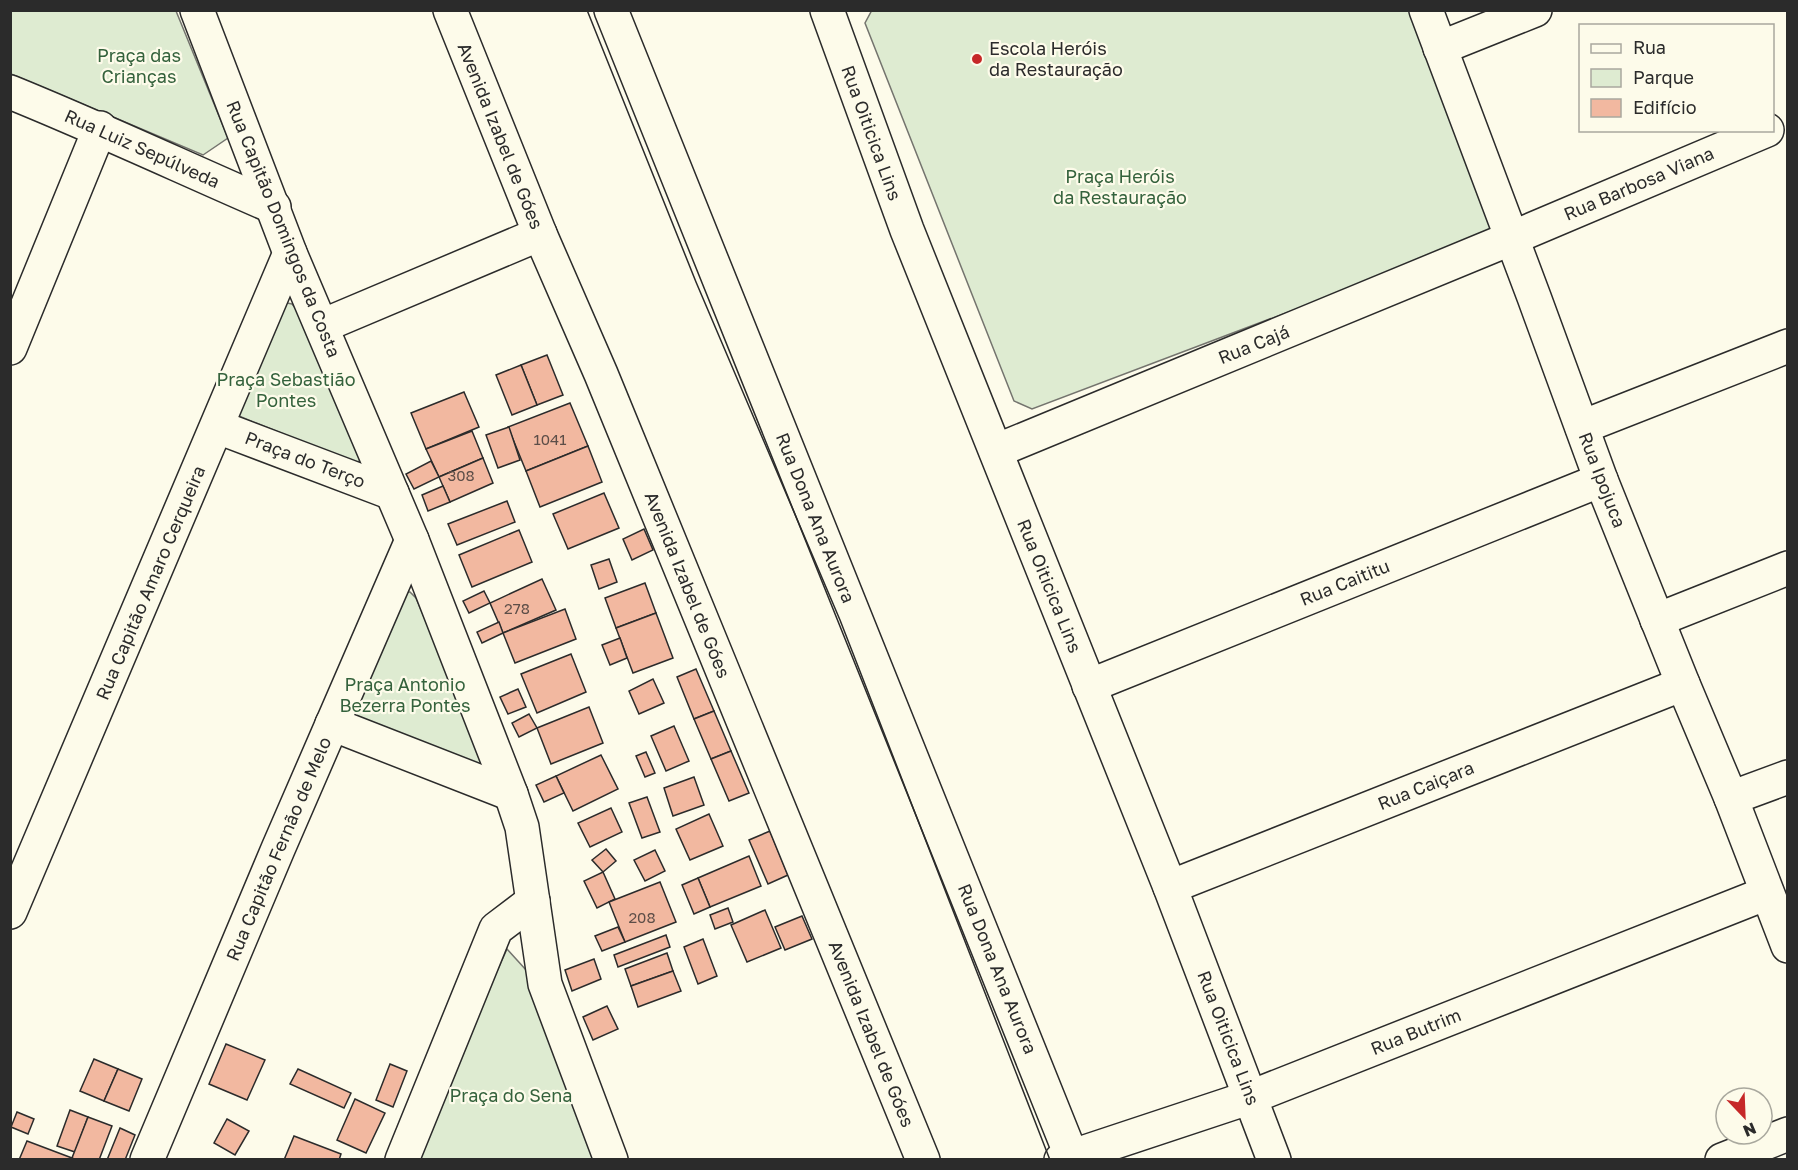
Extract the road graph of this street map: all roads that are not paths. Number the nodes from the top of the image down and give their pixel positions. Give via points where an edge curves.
1 (197, 10) edge
2 (450, 10) edge
3 (611, 10) edge
4 (1426, 10) edge
5 (1535, 10) edge
6 (835, 13) edge
7 (1440, 48) junction
8 (10, 92) edge
9 (1788, 122) edge
10 (100, 128) junction
11 (1774, 128) edge
12 (1762, 132) edge
13 (274, 207) junction
14 (540, 234) junction
15 (1512, 238) junction
16 (290, 254) junction
17 (322, 326) junction
18 (1788, 346) edge
19 (10, 348) edge
20 (218, 427) junction
21 (1582, 427) junction
22 (996, 451) junction
23 (1601, 480) junction
24 (392, 493) junction
25 (412, 540) junction
26 (1788, 568) edge
27 (1657, 620) junction
28 (1683, 684) junction
29 (1089, 686) junction
30 (332, 724) junction
31 (1788, 777) edge
32 (511, 794) junction
33 (1731, 798) junction
34 (1170, 887) junction
35 (1767, 893) junction
36 (533, 901) junction
37 (10, 912) edge
38 (1788, 946) edge
39 (1251, 1097) junction
40 (1788, 1134) edge
41 (1069, 1158) edge
42 (920, 1159) edge
43 (147, 1160) edge
44 (402, 1160) edge
45 (611, 1160) edge
46 (1274, 1160) edge
47 (1722, 1160) edge

1 - 13 street, Rua Capitão Domingos da Costa
2 - 14 street, Avenida Izabel de Góes
3 - 41 street, Rua Dona Ana Aurora
4 - 7 street, Rua Ipojuca
5 - 7 street
6 - 22 street, Rua Oiticica Lins via 907,230
7 - 15 street, Rua Ipojuca
8 - 10 street, Rua Luiz Sepúlveda
9 - 11 street
10 - 13 street, Rua Luiz Sepúlveda
10 - 19 street
12 - 15 street, Rua Barbosa Viana
13 - 16 street, Rua Capitão Domingos da Costa
14 - 17 street
14 - 42 street, Avenida Izabel de Góes via 601,374
15 - 21 street, Rua Ipojuca
15 - 22 street, Rua Cajá
16 - 17 street, Rua Capitão Domingos da Costa
16 - 20 street, Rua Capitão Amaro Cerqueira
17 - 24 street, Rua Capitão Domingos da Costa
18 - 21 street
20 - 24 street, Praça do Terço
20 - 37 street, Rua Capitão Amaro Cerqueira
21 - 23 street, Rua Ipojuca
22 - 29 street, Rua Oiticica Lins
23 - 27 street, Rua Ipojuca
23 - 29 street, Rua Caititu
24 - 25 street, Rua Capitão Domingos da Costa
25 - 30 street, Rua Capitão Fernão de Melo
25 - 32 street, Rua Capitão Domingos da Costa
26 - 27 street
27 - 28 street, Rua Ipojuca
28 - 33 street, Rua Ipojuca
28 - 34 street, Rua Caiçara
29 - 34 street, Rua Oiticica Lins
30 - 32 street
30 - 43 street, Rua Capitão Fernão de Melo
31 - 33 street
32 - 36 street, Rua Capitão Domingos da Costa via 522,827
33 - 35 street, Rua Ipojuca
34 - 39 street, Rua Oiticica Lins
35 - 38 street, Rua Ipojuca
35 - 39 street, Rua Butrim
36 - 44 street via 496,929
36 - 45 street, Rua Capitão Domingos da Costa via 545,984
39 - 41 street, Rua Butrim
39 - 46 street, Rua Oiticica Lins
40 - 47 street

